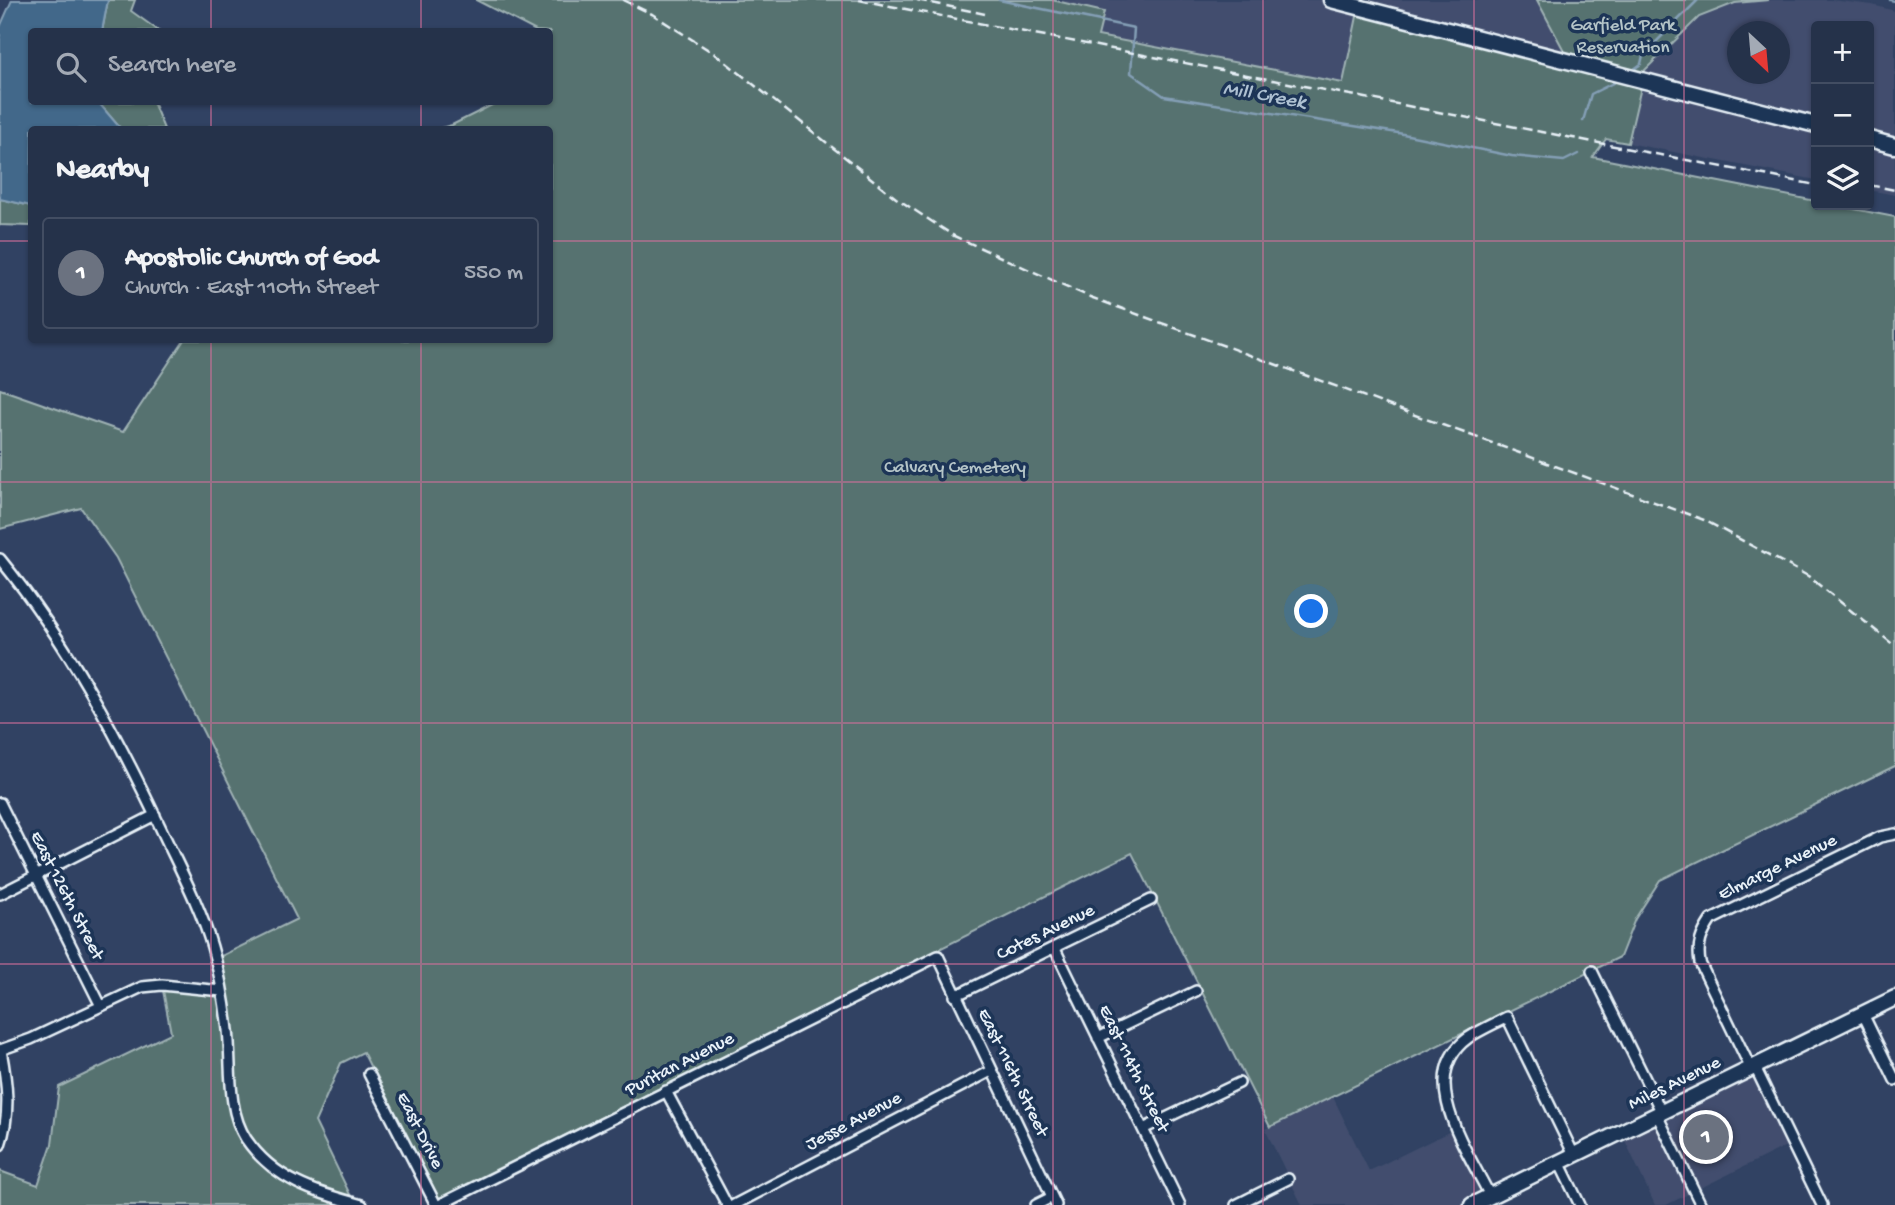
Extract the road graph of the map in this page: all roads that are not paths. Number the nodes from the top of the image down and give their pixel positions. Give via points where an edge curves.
1 (1331, 0) edge
2 (1811, 124) edge
3 (1874, 140) edge
4 (1895, 146) edge
5 (0, 559) edge
6 (0, 803) edge
7 (155, 815) junction
8 (1895, 834) edge
9 (36, 876) junction
10 (0, 894) edge
11 (1151, 900) dead end
12 (1055, 949) junction
13 (937, 956) joint
14 (1592, 971) dead end
15 (222, 990) junction
16 (1196, 991) dead end
17 (954, 996) junction
18 (1895, 998) edge
19 (100, 1004) junction
20 (1863, 1014) junction
21 (1098, 1038) junction
22 (1, 1050) edge
23 (1753, 1068) junction
24 (991, 1071) junction
25 (369, 1074) dead end
26 (1895, 1080) edge
27 (1239, 1083) dead end
28 (666, 1091) junction
29 (1660, 1113) junction
30 (1143, 1129) junction
31 (0, 1145) edge
32 (1574, 1155) junction
33 (1559, 1162) junction
34 (1288, 1180) dead end
35 (1490, 1196) junction
36 (1054, 1201) edge
37 (362, 1205) edge
38 (437, 1205) edge
39 (727, 1205) edge
40 (734, 1205) edge
41 (1036, 1205) edge
42 (1180, 1205) edge
43 (1236, 1205) edge
44 (1472, 1205) edge
45 (1580, 1205) edge
46 (1701, 1205) edge
47 (1822, 1205) edge

1 - 2 main road
3 - 4 main road
5 - 7 street via 96,697
6 - 9 street, East 126th Street
7 - 9 street
7 - 15 street via 212,946
8 - 23 street, Elmarge Avenue via 1880,837 1711,920 1701,935 1700,963
9 - 10 street
9 - 19 street, East 126th Street
11 - 12 street, Cotes Avenue
12 - 17 street, Cotes Avenue
12 - 21 street, East 114th Street
13 - 17 street, East 116th Street
13 - 28 street, Puritan Avenue
14 - 29 street
15 - 19 street via 142,987
15 - 37 street via 231,1088 244,1136 283,1176 312,1192
16 - 21 street
17 - 24 street, East 116th Street
18 - 20 main road, Miles Avenue
19 - 22 street
20 - 23 main road, Miles Avenue
20 - 26 street
21 - 30 street, East 114th Street
22 - 31 street via 8,1094
23 - 29 main road, Miles Avenue
23 - 47 street, Elmarge Avenue
24 - 36 street, East 116th Street
24 - 40 street, Jesse Avenue
25 - 38 street, East Drive
27 - 30 street
28 - 38 street, Puritan Avenue
28 - 39 street
29 - 32 main road, Miles Avenue
29 - 46 street
30 - 42 street, East 114th Street
32 - 33 main road, Miles Avenue
32 - 35 street via 1507,1017 1466,1039 1444,1076 1450,1115
33 - 35 main road, Miles Avenue
33 - 45 street
34 - 43 street
35 - 44 main road, Miles Avenue
36 - 41 street

